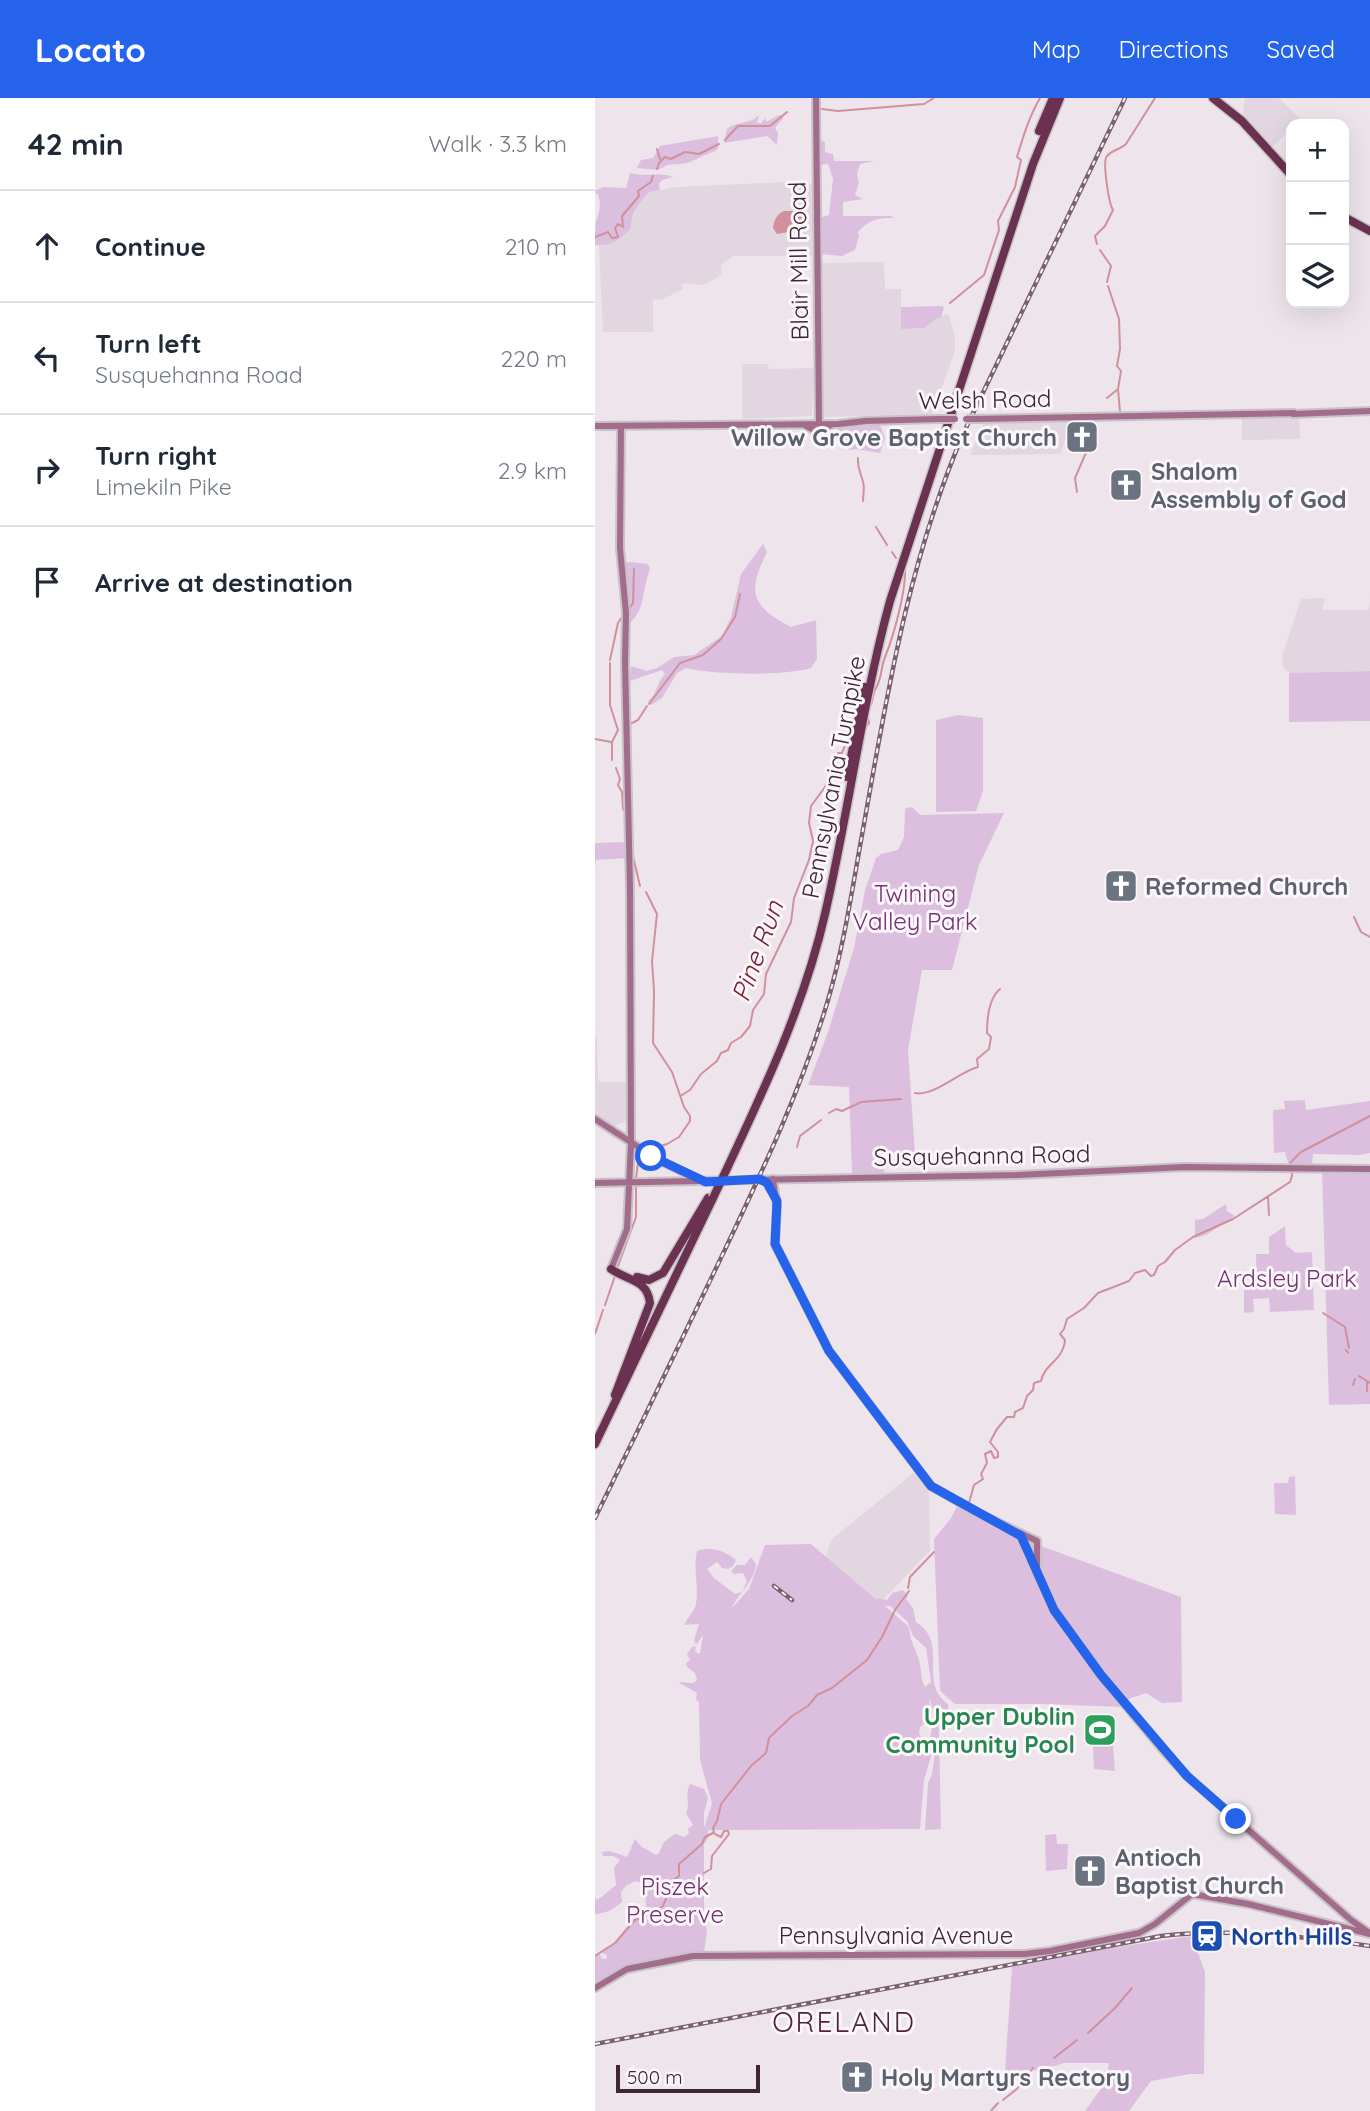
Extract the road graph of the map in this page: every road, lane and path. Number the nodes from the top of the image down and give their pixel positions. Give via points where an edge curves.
1 (816, 98) edge
2 (1053, 98) edge
3 (1060, 98) edge
4 (1210, 98) edge
5 (1286, 169) edge
6 (1349, 220) edge
7 (1370, 232) edge
8 (1370, 411) edge
9 (866, 421) junction
10 (819, 423) junction
11 (785, 424) junction
12 (794, 424) junction
13 (838, 424) junction
14 (595, 426) edge
15 (621, 426) junction
16 (595, 1119) edge
17 (631, 1143) junction
18 (666, 1164) junction
19 (1370, 1169) edge
20 (675, 1170) junction
21 (691, 1175) junction
22 (721, 1177) junction
23 (760, 1179) junction
24 (773, 1179) junction
25 (681, 1181) junction
26 (629, 1182) junction
27 (706, 1182) junction
28 (595, 1183) edge
29 (773, 1192) junction
30 (711, 1197) junction
31 (611, 1269) junction
32 (610, 1407) junction
33 (595, 1433) edge
34 (595, 1444) edge
35 (1021, 1536) junction
36 (1038, 1572) junction
37 (1190, 1905) dead end
38 (1174, 1908) junction
39 (1370, 1933) edge
40 (595, 1988) edge

1 - 10 main road, Blair Mill Road
2 - 22 highway, Pennsylvania Turnpike via 1030,155 881,619 823,905 802,977
3 - 22 highway, Pennsylvania Turnpike via 1033,164 890,601 825,916 801,995 771,1075
4 - 5 highway
6 - 7 highway
8 - 9 main road, Welsh Road, bridge
9 - 10 main road, Welsh Road
9 - 13 main road, Welsh Road
10 - 11 main road, Welsh Road
10 - 12 main road, Welsh Road
10 - 13 main road, Welsh Road
11 - 12 main road, Welsh Road
11 - 15 main road, Welsh Road
12 - 13 main road via 810,427 818,438 826,426
14 - 15 main road, Welsh Road
15 - 17 main road via 620,548 626,612 631,889
16 - 17 main road
17 - 18 main road
17 - 26 main road
18 - 20 main road
18 - 21 main road
19 - 24 main road, Susquehanna Road via 1185,1167
20 - 21 main road
20 - 25 main road
21 - 27 main road
22 - 30 highway, Pennsylvania Turnpike, bridge
23 - 24 main road, Susquehanna Road
23 - 27 main road, Susquehanna Road
23 - 29 main road
24 - 29 main road
25 - 26 main road, Susquehanna Road
25 - 27 main road, Susquehanna Road
26 - 28 main road, Susquehanna Road
26 - 31 main road via 627,1229
29 - 35 main road via 778,1207 775,1244 829,1351 931,1486
30 - 31 highway via 660,1276 645,1279
30 - 32 highway, Pennsylvania Turnpike
30 - 34 highway, Pennsylvania Turnpike
31 - 32 highway via 643,1285 650,1303
32 - 33 highway, Pennsylvania Turnpike
35 - 36 main road
35 - 36 main road via 1037,1541
36 - 39 main road via 1054,1610 1094,1665 1187,1776
37 - 38 main road via 1185,1902
38 - 39 main road, Pennsylvania Avenue via 1189,1895 1201,1895
38 - 40 main road, Pennsylvania Avenue via 1139,1933 1050,1951 693,1955 627,1969

